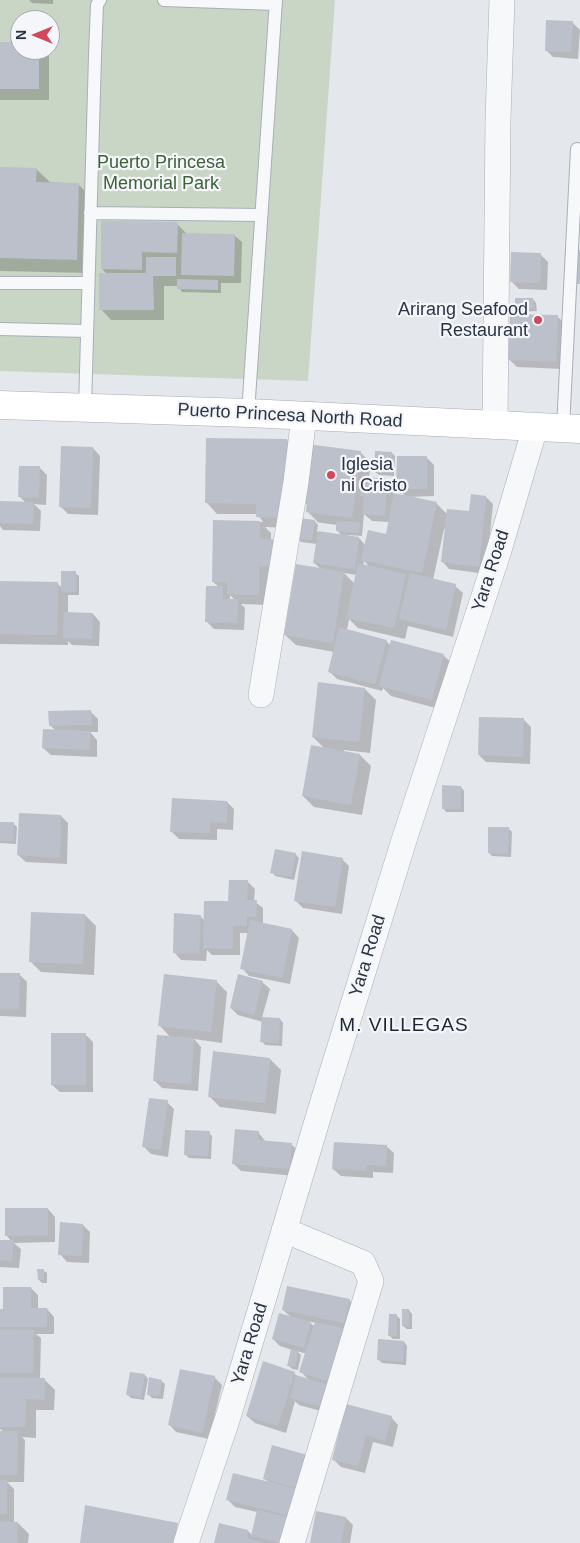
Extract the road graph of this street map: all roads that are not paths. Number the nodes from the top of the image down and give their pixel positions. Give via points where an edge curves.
1 (100, 0) edge
2 (164, 0) edge
3 (502, 0) edge
4 (276, 2) edge
5 (577, 149) dead end
6 (90, 213) junction
7 (261, 215) junction
8 (0, 282) edge
9 (88, 283) junction
10 (0, 329) edge
11 (87, 331) junction
12 (0, 405) edge
13 (85, 407) junction
14 (248, 413) junction
15 (304, 416) junction
16 (495, 426) junction
17 (535, 428) junction
18 (571, 429) edge
19 (261, 695) dead end
20 (284, 1230) junction
21 (186, 1543) edge
22 (292, 1543) edge

1 - 6 lane via 97,5
2 - 4 lane
3 - 16 street
4 - 7 lane
5 - 18 lane
6 - 7 lane
6 - 9 lane
7 - 14 lane
8 - 9 lane
9 - 11 lane
10 - 11 lane
11 - 13 lane
12 - 13 main road, Puerto Princesa North Road
13 - 14 main road, Puerto Princesa North Road
14 - 15 main road, Puerto Princesa North Road
15 - 16 main road, Puerto Princesa North Road
15 - 19 street
16 - 17 main road, Puerto Princesa North Road
17 - 18 main road, Puerto Princesa North Road
17 - 20 street, Yara Road
20 - 21 street, Yara Road
20 - 22 street via 363,1263 371,1281

